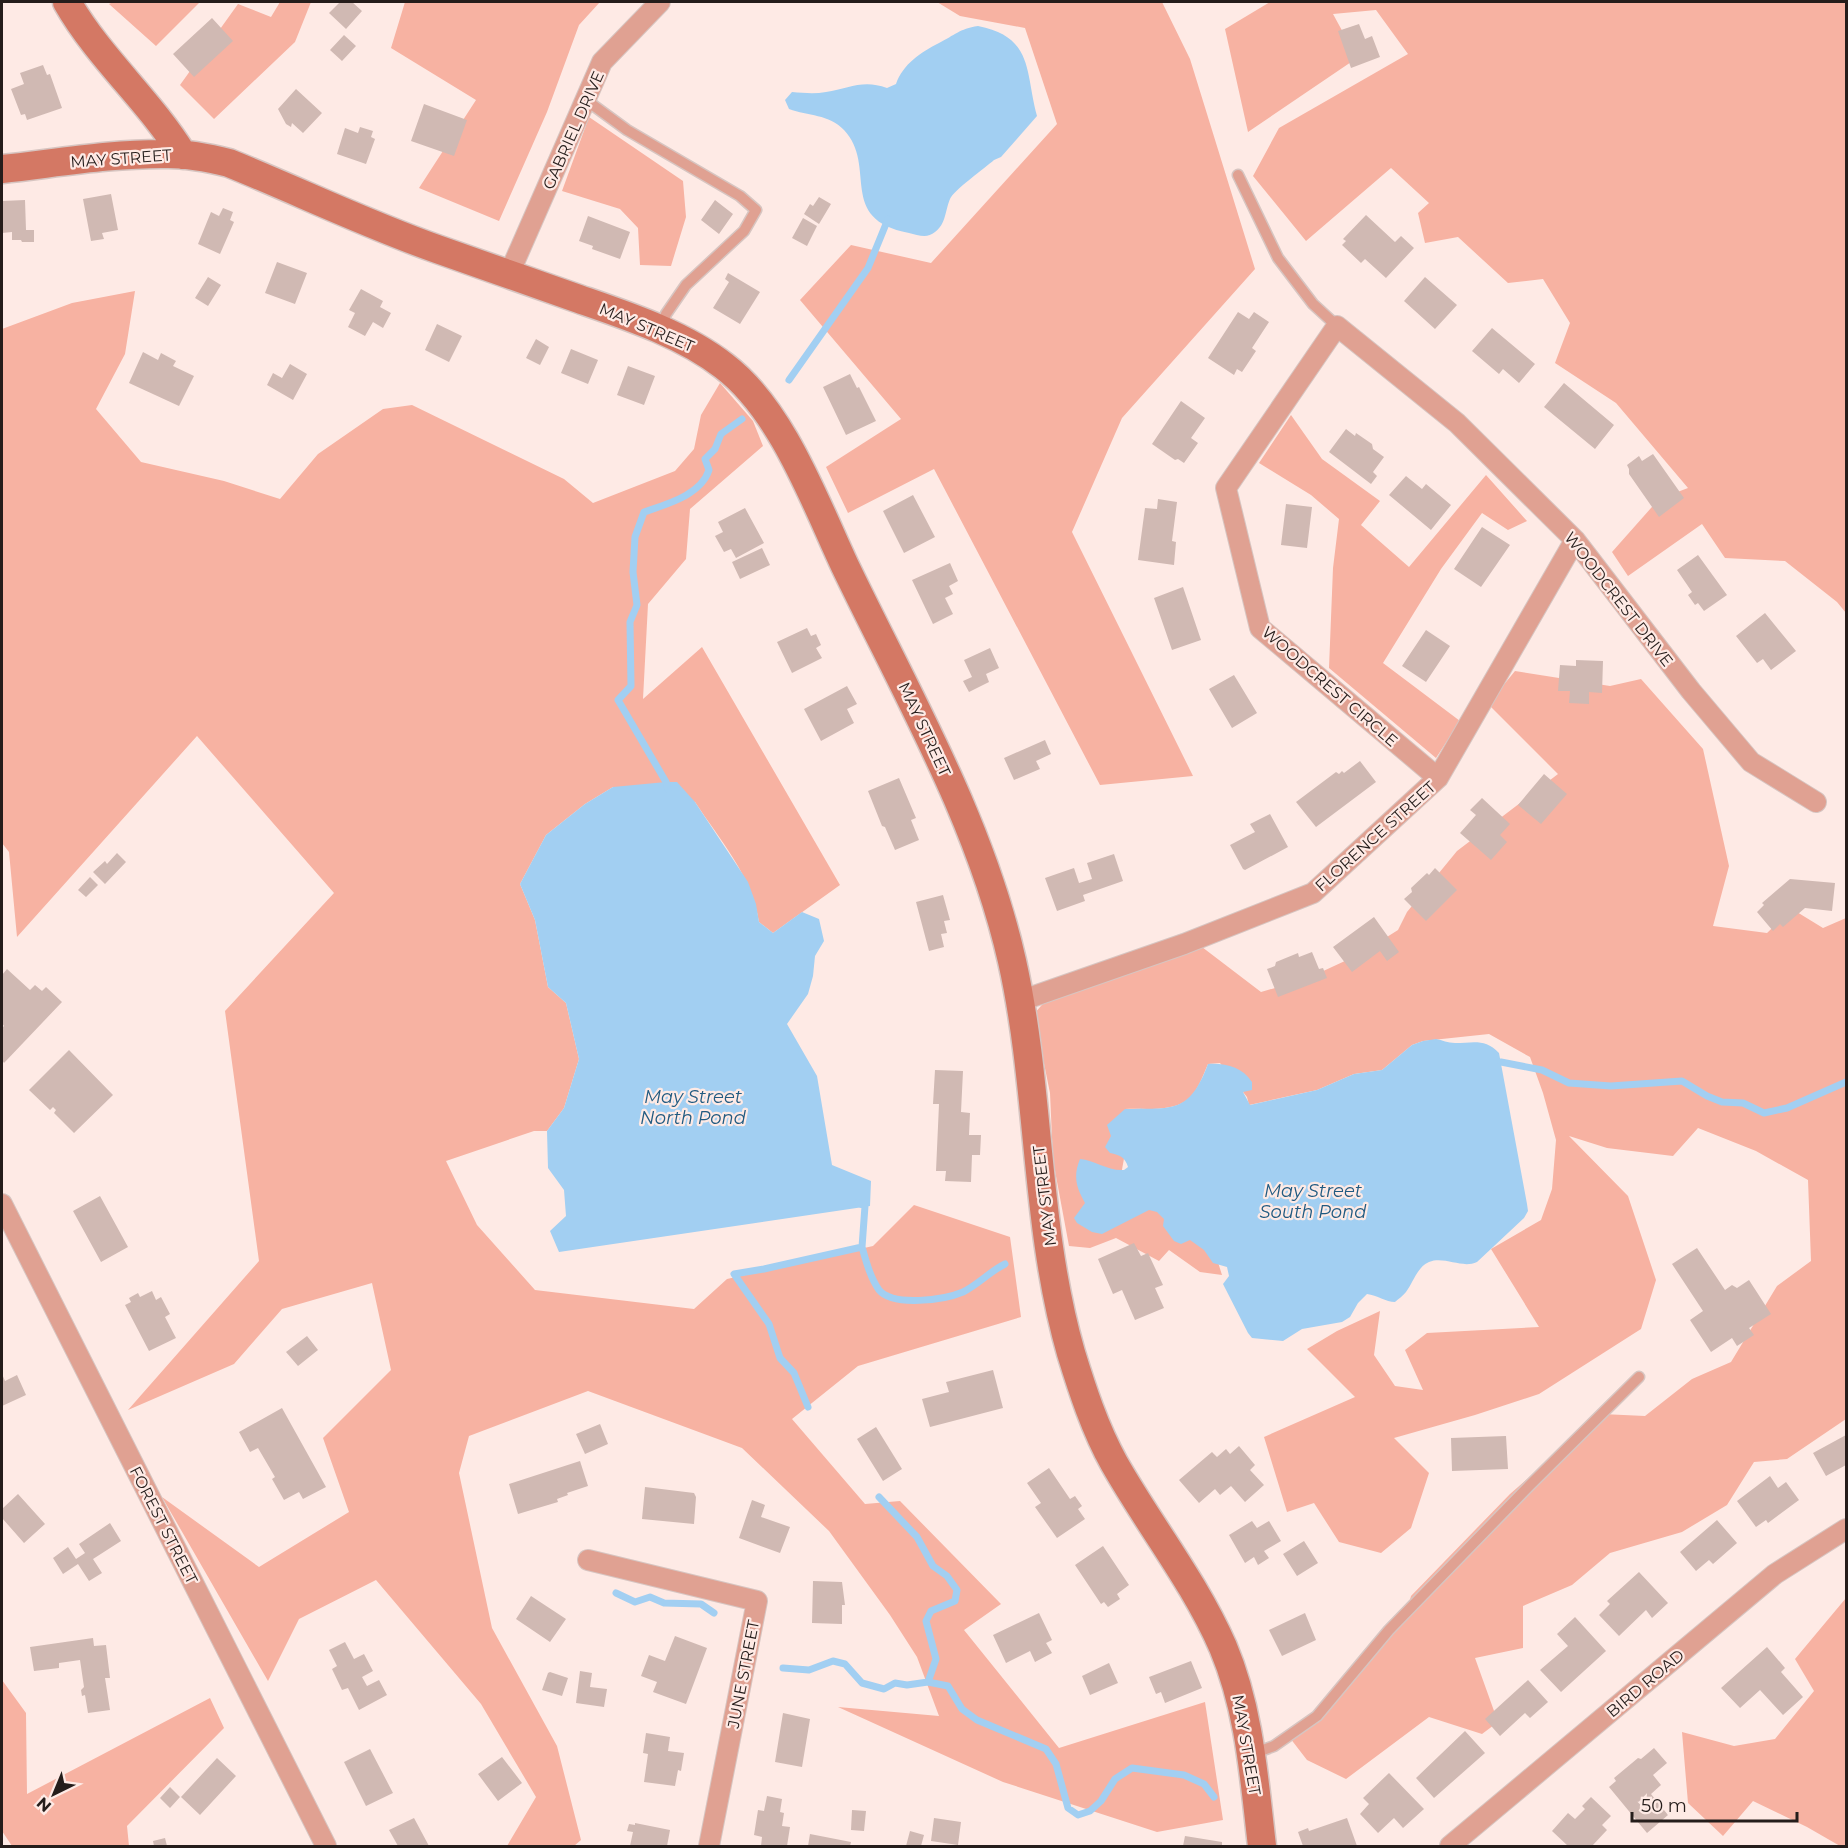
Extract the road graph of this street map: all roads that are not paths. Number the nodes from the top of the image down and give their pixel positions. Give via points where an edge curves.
1 (67, 2) edge
2 (660, 2) edge
3 (586, 100) junction
4 (183, 155) junction
5 (2, 169) edge
6 (1238, 175) dead end
7 (509, 274) junction
8 (1336, 326) junction
9 (660, 330) junction
10 (1575, 540) junction
11 (1438, 778) junction
12 (1816, 802) dead end
13 (1020, 1000) junction
14 (2, 1203) edge
15 (1639, 1377) dead end
16 (1846, 1529) edge
17 (588, 1560) dead end
18 (1252, 1754) junction
19 (326, 1846) edge
20 (710, 1846) edge
21 (1262, 1846) edge
22 (1450, 1846) edge

1 - 4 street via 97,47 167,129
2 - 3 street, GABRIEL DRIVE via 602,62
3 - 7 street, GABRIEL DRIVE
3 - 9 lane via 627,130 740,196 756,210 744,231 686,285
4 - 5 street, MAY STREET via 140,155
4 - 7 street, MAY STREET via 229,163 397,234
6 - 8 lane via 1278,258
7 - 9 street, MAY STREET
8 - 10 street, WOODCREST DRIVE via 1457,423
8 - 11 street, WOODCREST CIRCLE via 1226,488 1260,628
9 - 13 street, MAY STREET via 726,367 750,391 792,453 925,726 975,839 999,909
10 - 11 street, FLORENCE STREET
10 - 12 street, WOODCREST DRIVE via 1691,692 1751,762
11 - 13 street, FLORENCE STREET via 1313,893 1184,944
13 - 18 street, MAY STREET via 1050,1253 1072,1355 1112,1458 1221,1643 1243,1703
14 - 19 street, FOREST STREET
15 - 18 lane via 1389,1630 1317,1716 1274,1746
16 - 22 street, BIRD ROAD via 1775,1574
17 - 20 street, JUNE STREET via 757,1601
18 - 21 street, MAY STREET

